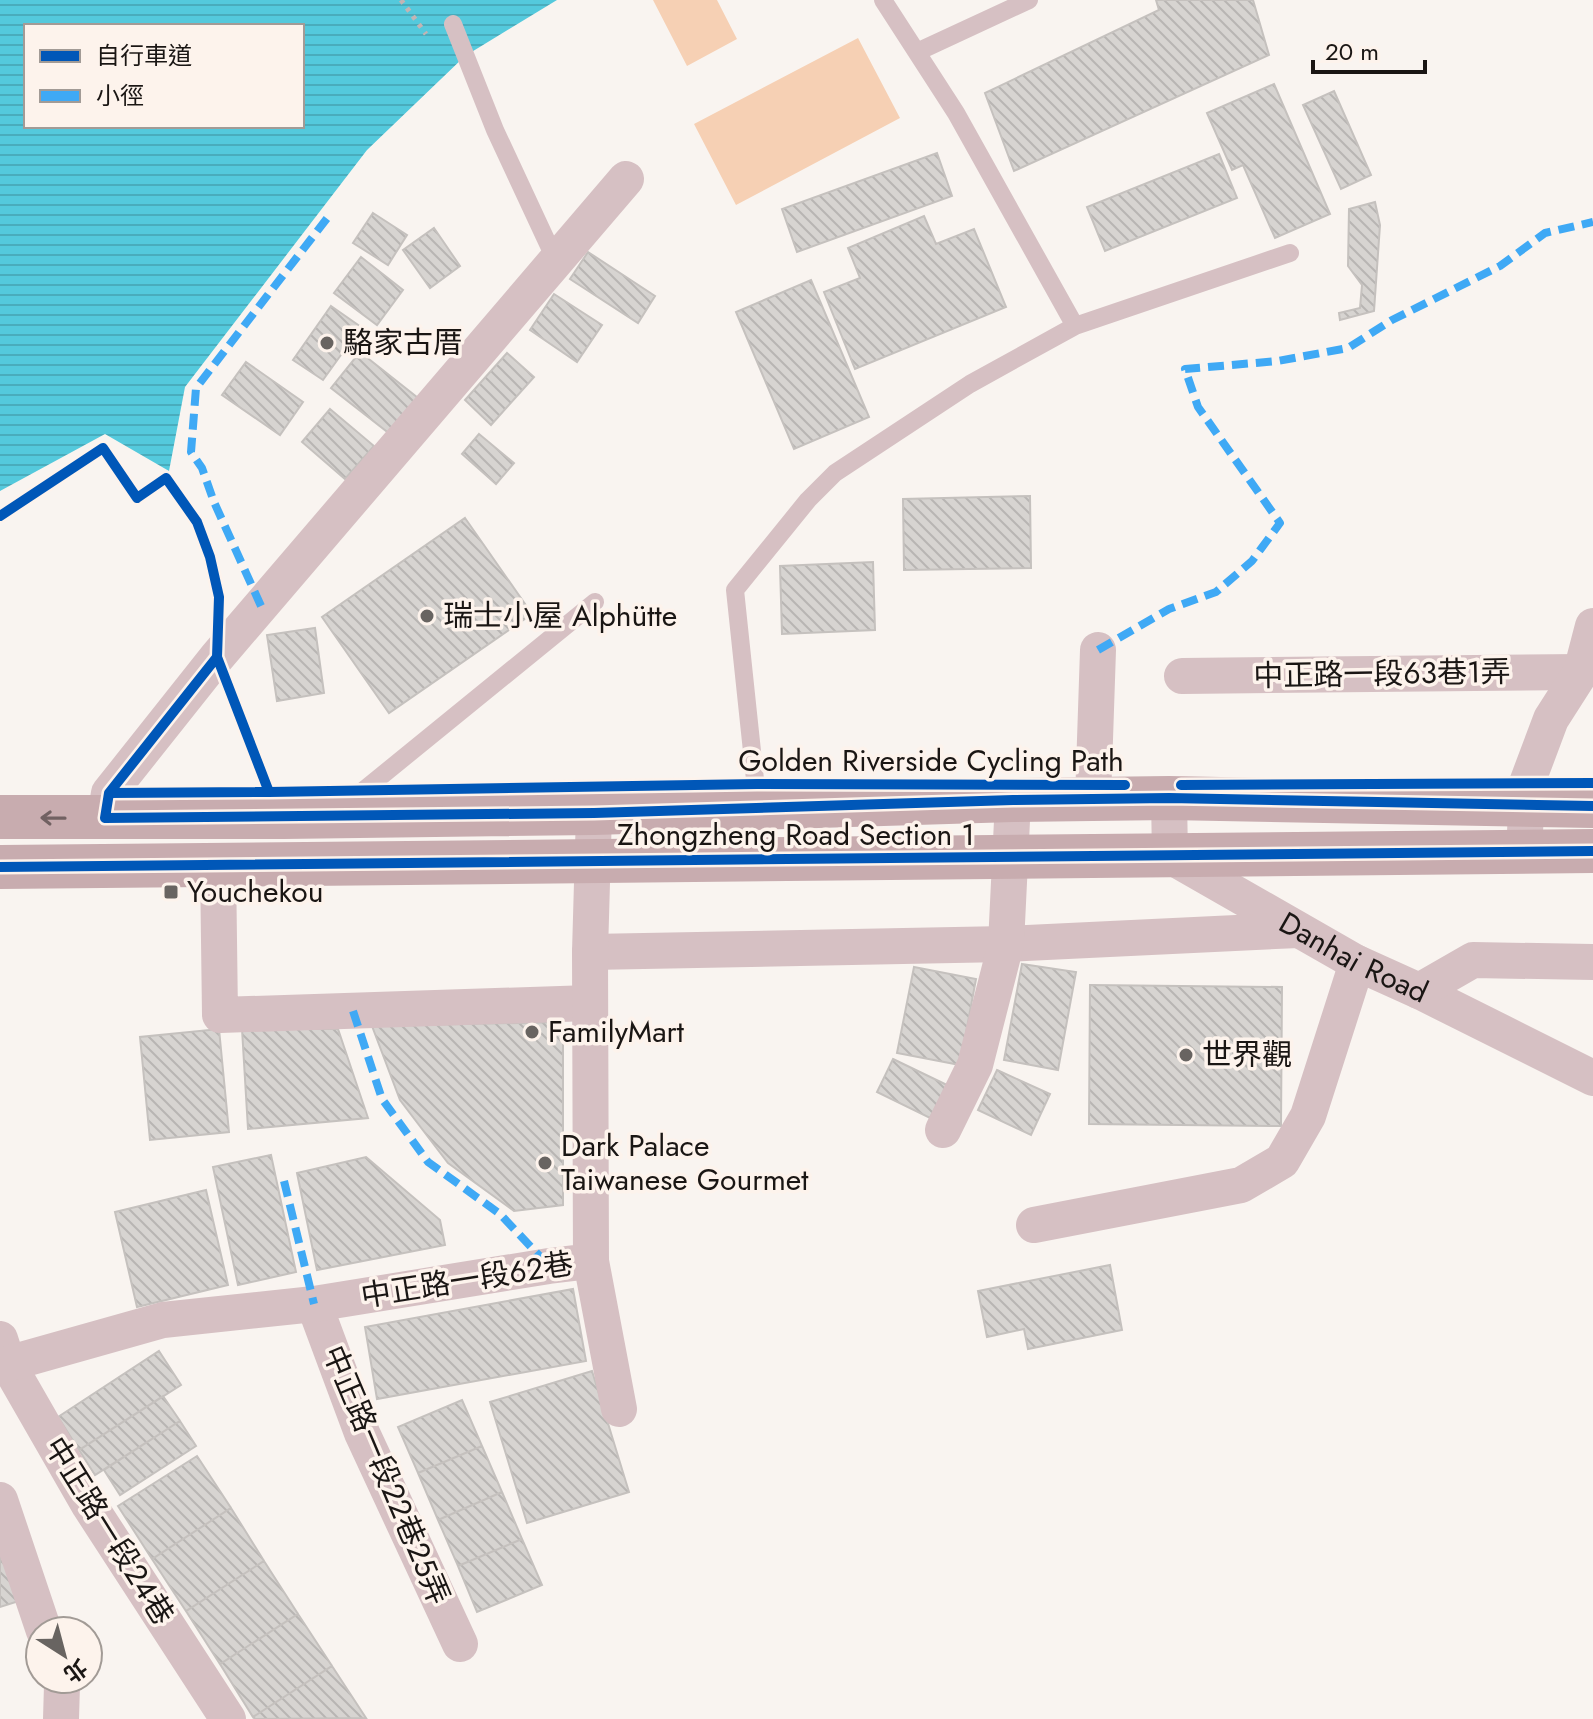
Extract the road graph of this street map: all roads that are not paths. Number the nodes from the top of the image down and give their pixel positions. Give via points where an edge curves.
1 (883, 0) edge
2 (1029, 0) edge
3 (453, 24) dead end
4 (917, 52) junction
5 (626, 179) dead end
6 (1290, 253) dead end
7 (558, 259) junction
8 (1075, 326) junction
9 (595, 602) dead end
10 (1593, 626) edge
11 (1098, 650) dead end
12 (1581, 672) junction
13 (1182, 676) dead end
14 (1169, 798) junction
15 (1093, 799) junction
16 (1013, 800) junction
17 (1526, 806) junction
18 (1593, 806) edge
19 (758, 808) junction
20 (594, 813) junction
21 (362, 816) junction
22 (0, 817) edge
23 (105, 818) junction
24 (1524, 850) junction
25 (1593, 851) edge
26 (1170, 856) junction
27 (1011, 857) junction
28 (593, 861) junction
29 (218, 865) junction
30 (0, 867) edge
31 (1298, 930) junction
32 (1006, 944) junction
33 (590, 952) junction
34 (1593, 962) edge
35 (1357, 963) junction
36 (1419, 991) junction
37 (590, 1003) junction
38 (1593, 1078) edge
39 (943, 1130) dead end
40 (1034, 1225) dead end
41 (591, 1261) junction
42 (314, 1304) junction
43 (3, 1356) edge
44 (619, 1409) dead end
45 (0, 1500) edge
46 (39, 1615) edge
47 (460, 1644) dead end
48 (62, 1695) edge
49 (61, 1719) edge
50 (228, 1719) edge

1 - 4 lane
2 - 4 lane
3 - 7 lane via 495,130
4 - 8 lane
5 - 7 street
6 - 8 lane
7 - 23 street via 217,657 109,793
8 - 19 lane via 970,384 835,473 735,590
9 - 21 lane via 364,790
10 - 12 street
11 - 15 street
12 - 13 street, 中正路一段63巷1弄
12 - 17 street via 1551,719 1527,783
14 - 15 main road, Zhongzheng Road Section 1
14 - 17 main road, Zhongzheng Road Section 1
14 - 26 street
15 - 16 main road, Zhongzheng Road Section 1
16 - 19 main road, Zhongzheng Road Section 1
16 - 27 street
17 - 18 main road, Zhongzheng Road Section 1
17 - 24 street
19 - 20 main road, Zhongzheng Road Section 1
20 - 21 main road, Zhongzheng Road Section 1
20 - 28 street, 中正路一段62巷
21 - 23 main road, Zhongzheng Road Section 1
23 -> 22 main road, Zhongzheng Road Section 1
24 - 25 main road, Zhongzheng Road Section 1
24 - 26 main road, Zhongzheng Road Section 1
26 - 27 main road, Zhongzheng Road Section 1
26 - 31 street, Danhai Road
27 - 28 main road, Zhongzheng Road Section 1
27 - 32 street
28 - 29 main road, Zhongzheng Road Section 1
28 - 33 street, 中正路一段62巷
29 - 30 main road, Zhongzheng Road Section 1
29 - 37 street via 220,1015
31 - 32 street
31 - 35 street, Danhai Road
32 - 33 street
32 - 39 street via 975,1065
33 - 37 street, 中正路一段62巷
34 - 36 street via 1473,960
35 - 36 street, Danhai Road
35 - 40 street via 1308,1116 1282,1161 1241,1185
36 - 38 street, Danhai Road
37 - 41 street, 中正路一段62巷
41 - 42 street, 中正路一段62巷
41 - 44 street
42 - 43 street, 中正路一段62巷 via 163,1320
42 - 47 street, 中正路一段22巷25弄 via 362,1433
43 - 50 street, 中正路一段24巷 via 89,1505
45 - 46 street
48 - 49 street

